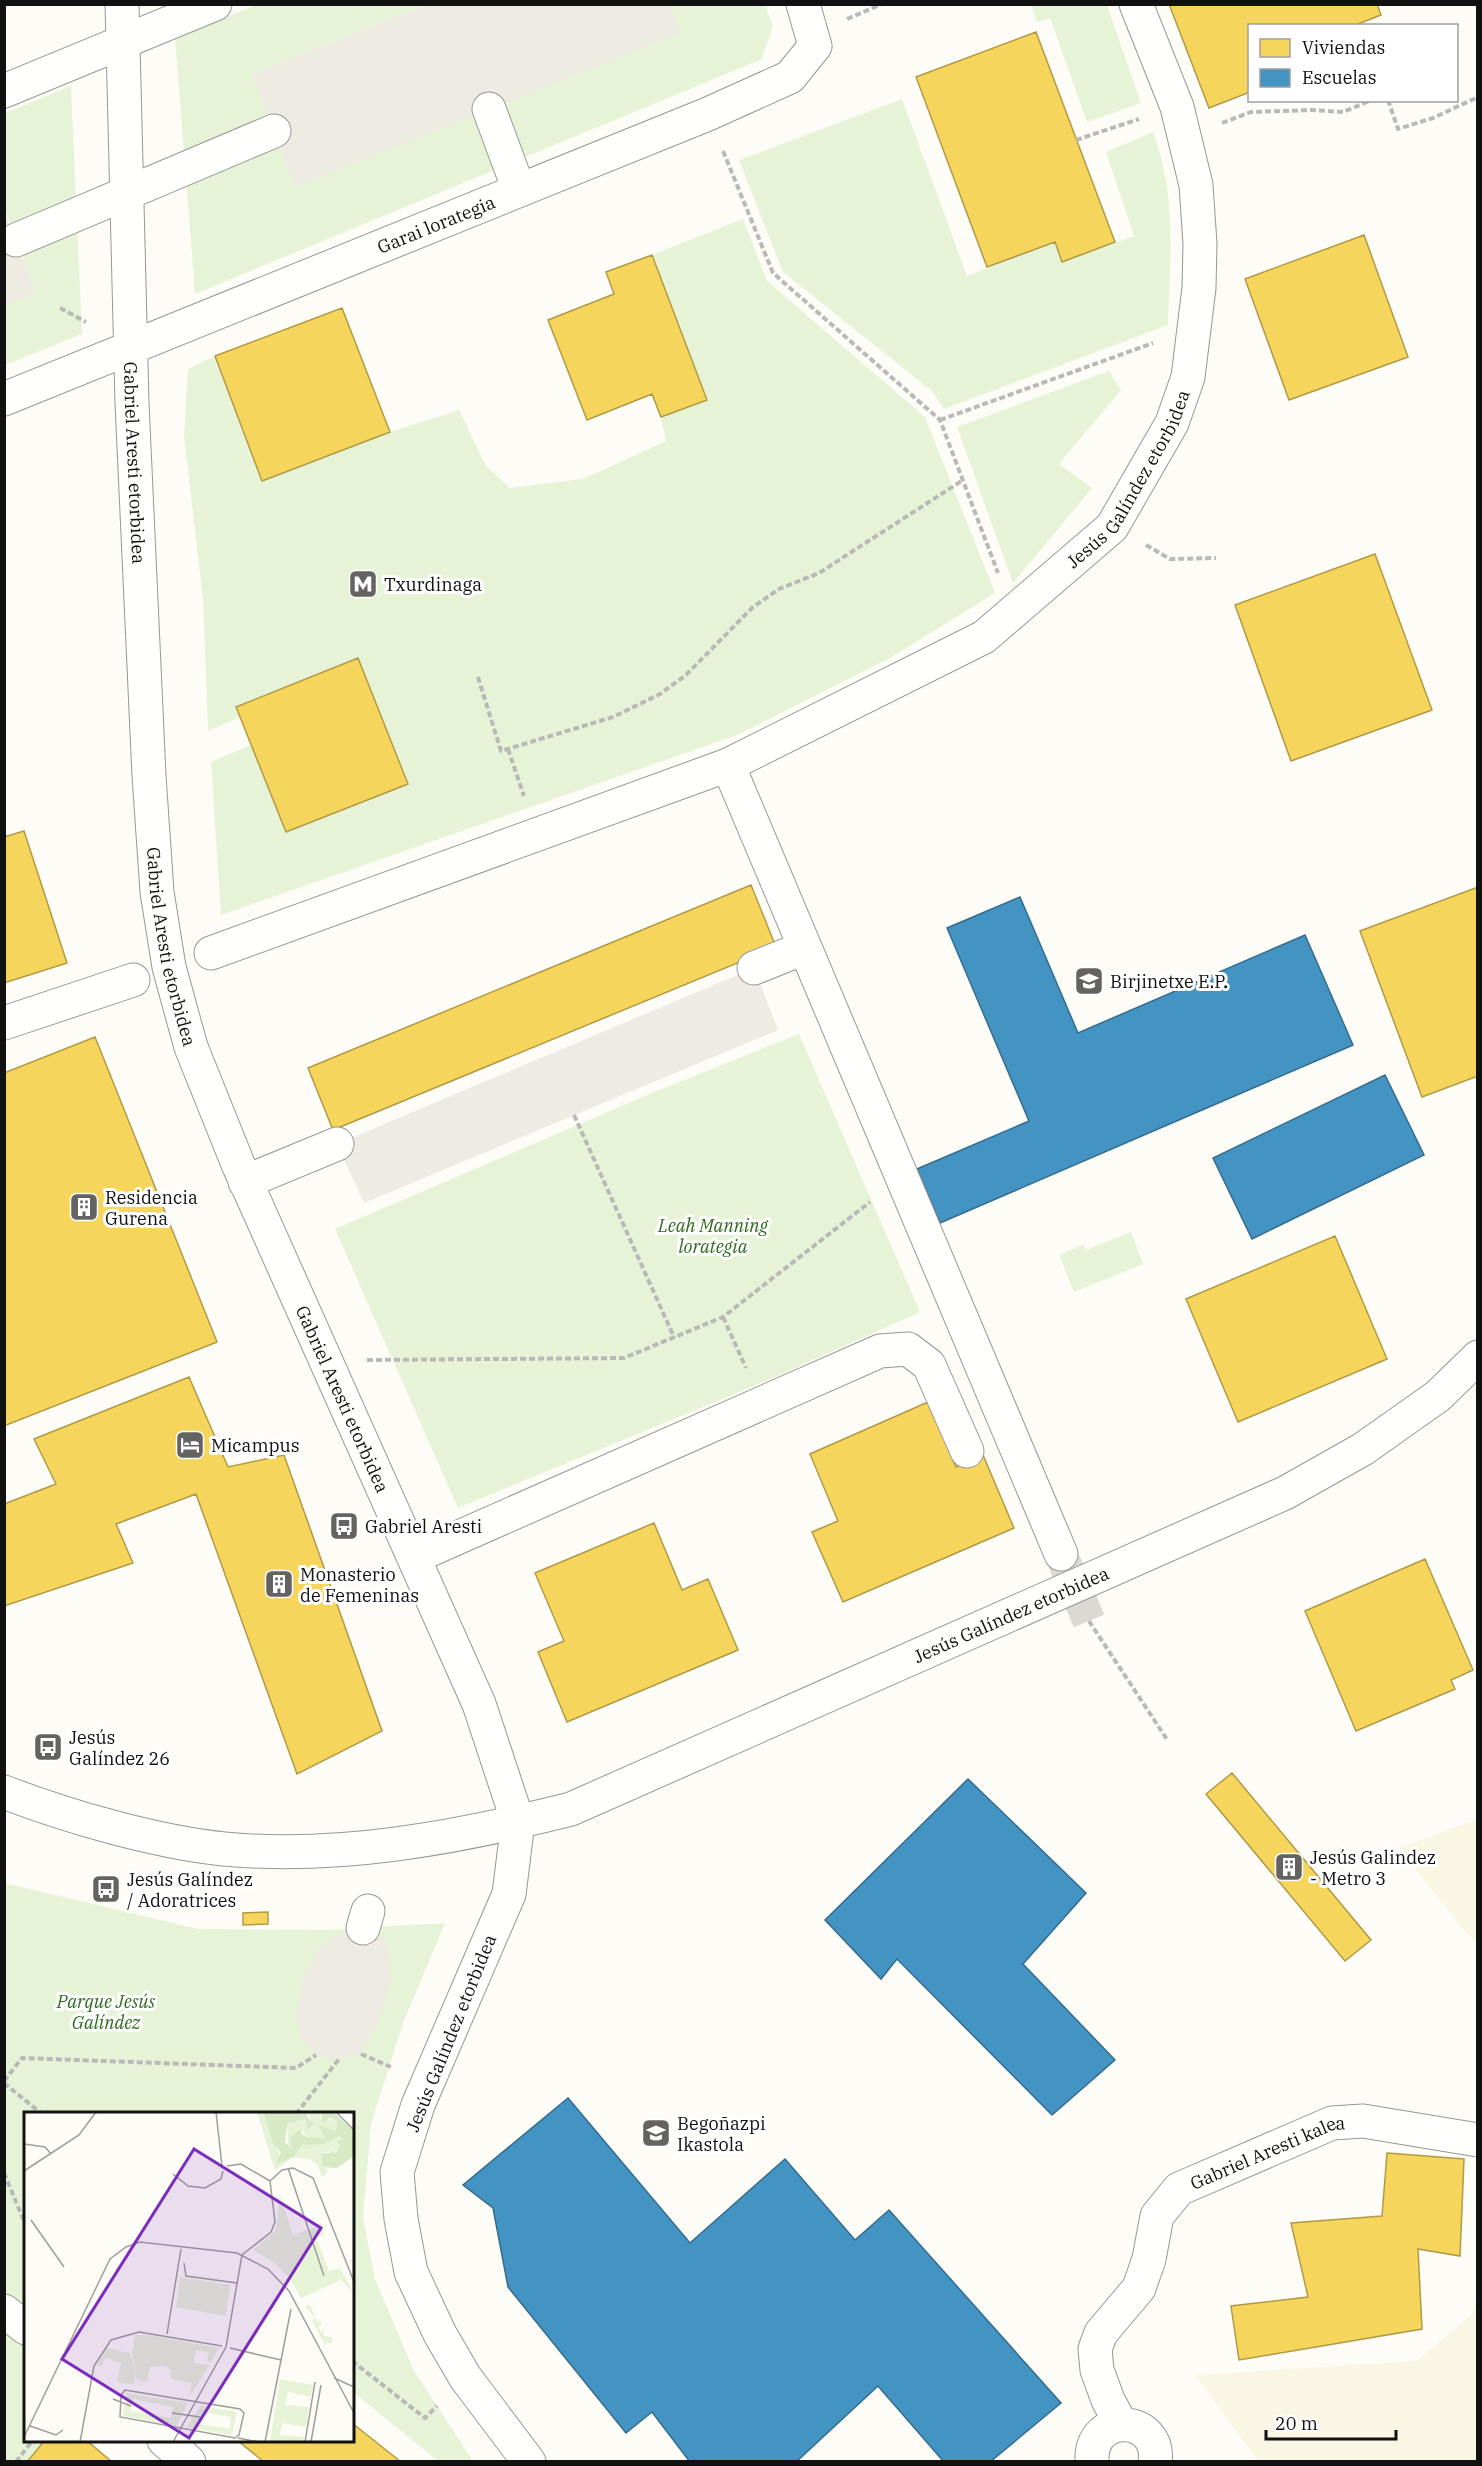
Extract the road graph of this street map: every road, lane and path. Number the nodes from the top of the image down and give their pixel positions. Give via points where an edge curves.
1 (122, 4) edge
2 (215, 4) edge
3 (803, 4) edge
4 (1136, 4) edge
5 (123, 42) junction
6 (4, 91) edge
7 (1478, 97) edge
8 (1367, 102) edge
9 (1389, 102) edge
10 (489, 110) dead end
11 (708, 114) junction
12 (1181, 122) junction
13 (274, 131) dead end
14 (1076, 140) dead end
15 (519, 190) junction
16 (128, 195) junction
17 (16, 240) dead end
18 (1196, 327) junction
19 (132, 347) junction
20 (4, 399) edge
21 (940, 420) junction
22 (963, 480) junction
23 (1112, 526) junction
24 (1216, 558) dead end
25 (1012, 613) junction
26 (478, 677) dead end
27 (508, 749) junction
28 (728, 765) junction
29 (537, 834) junction
30 (804, 948) junction
31 (211, 952) dead end
32 (754, 968) dead end
33 (133, 980) dead end
34 (4, 1023) edge
35 (574, 1115) dead end
36 (337, 1144) dead end
37 (901, 1178) junction
38 (245, 1182) junction
39 (723, 1317) junction
40 (675, 1337) junction
41 (1478, 1357) edge
42 (325, 1360) junction
43 (762, 1403) junction
44 (967, 1450) dead end
45 (1061, 1554) tunnel mouth
46 (414, 1557) junction
47 (1089, 1621) tunnel mouth
48 (1168, 1741) dead end
49 (4, 1792) edge
50 (518, 1822) junction
51 (316, 2055) dead end
52 (339, 2059) dead end
53 (4, 2082) edge
54 (40, 2112) edge
55 (298, 2112) edge
56 (1478, 2140) edge
57 (4, 2173) edge
58 (24, 2221) edge
59 (4, 2312) edge
60 (24, 2327) edge
61 (354, 2363) edge
62 (465, 2378) junction
63 (1120, 2424) junction
64 (31, 2442) edge
65 (166, 2442) edge
66 (16, 2462) edge
67 (189, 2462) edge
68 (528, 2462) edge
69 (1092, 2462) edge
70 (1155, 2462) edge

1 - 5 street, Gabriel Aresti etorbidea
2 - 5 street
3 - 11 street, Garai lorategia via 815,46 790,78
4 - 12 street, Jesús Galíndez etorbidea
5 - 6 street
5 - 16 street, Gabriel Aresti etorbidea
7 - 9 path via 1398,129
8 - 12 path via 1343,112 1251,112
10 - 15 street
11 - 15 street, Garai lorategia
11 - 21 path via 773,273
12 - 14 path
12 - 18 street, Jesús Galíndez etorbidea via 1196,185 1200,244
13 - 16 street
15 - 19 street, Garai lorategia
16 - 17 street
16 - 19 street, Gabriel Aresti etorbidea
18 - 21 path
18 - 23 street, Jesús Galíndez etorbidea via 1188,377 1172,423
19 - 20 street, Garai lorategia
19 - 38 street, Gabriel Aresti etorbidea via 157,892 169,967 191,1047
21 - 22 path
22 - 25 path
22 - 27 path via 819,573 779,589 753,607 686,675 660,694 613,717
23 - 24 path via 1170,559
23 - 25 street, Jesús Galíndez etorbidea
25 - 28 street, Jesús Galíndez etorbidea via 984,637
26 - 27 path via 501,751
27 - 29 path
28 - 29 street, Gabriel Aresti etorbidea
28 - 30 street
29 - 31 street, Gabriel Aresti etorbidea
30 - 32 street
30 - 37 street
33 - 34 street
35 - 40 path
36 - 38 street
37 - 39 path
37 - 45 street
38 - 42 street, Gabriel Aresti etorbidea
39 - 40 path
39 - 43 path
40 - 42 path via 624,1358
41 - 50 street, Jesús Galíndez etorbidea via 1438,1396 1410,1416 1363,1449 1285,1493 571,1809
42 - 46 street, Gabriel Aresti etorbidea
43 - 44 street via 880,1351 908,1349 929,1365
43 - 46 street
46 - 50 street, Gabriel Aresti etorbidea via 480,1704
47 - 48 path
49 - 50 street, Jesús Galíndez etorbidea via 98,1822 224,1848 288,1851 358,1847
50 - 62 street, Jesús Galíndez etorbidea via 509,1894 418,2105 397,2172 411,2272
51 - 53 path via 296,2068 22,2058
52 - 55 path
53 - 54 path
56 - 63 street, Gabriel Aresti kalea via 1363,2121 1332,2123 1179,2189 1157,2216 1139,2288 1101,2333 1095,2349 1096,2370
57 - 58 path
59 - 60 street
61 - 62 path via 424,2418
62 - 68 street, Jesús Galíndez etorbidea
63 - 69 street via 1101,2433 1094,2442
63 - 70 street via 1131,2425 1149,2436
64 - 66 path
65 - 67 street

